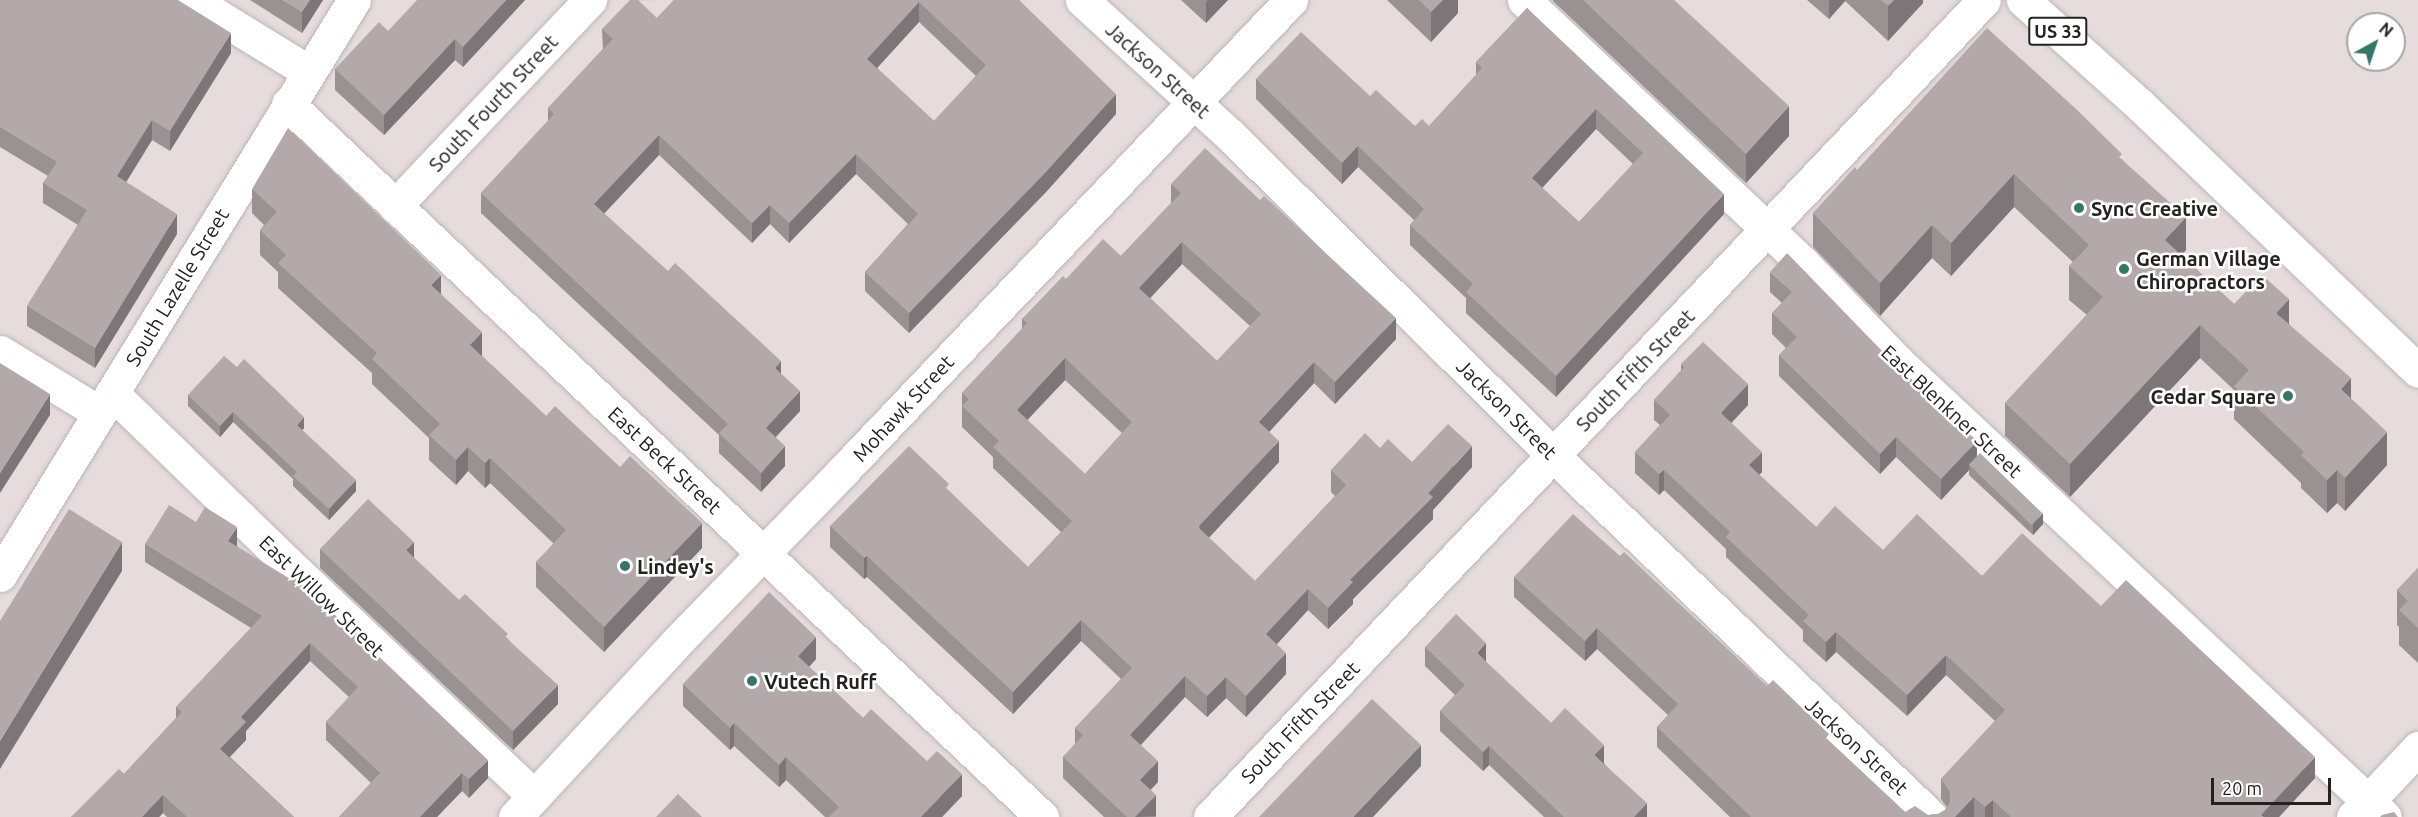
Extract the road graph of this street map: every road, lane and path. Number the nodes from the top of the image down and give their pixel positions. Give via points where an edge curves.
1 (192, 0) edge
2 (354, 0) edge
3 (590, 0) edge
4 (1082, 0) edge
5 (1291, 0) edge
6 (1524, 0) edge
7 (1984, 0) edge
8 (2023, 0) edge
9 (309, 72) junction
10 (1195, 102) junction
11 (288, 104) junction
12 (395, 206) junction
13 (1768, 231) junction
14 (0, 352) edge
15 (2418, 371) edge
16 (106, 403) junction
17 (1554, 456) junction
18 (763, 553) junction
19 (0, 575) edge
20 (2418, 748) edge
21 (525, 807) edge
22 (2369, 811) edge
23 (1042, 817) edge
24 (1210, 817) edge
25 (1932, 817) edge

1 - 9 street
2 - 9 street, South Lazelle Street
3 - 12 street, South Fourth Street
4 - 10 street, Jackson Street
5 - 10 street, Mohawk Street
6 - 13 street, East Blenkner Street
7 - 13 street, South Fifth Street
8 - 15 street, US 33 via 2141,106
9 - 11 street, South Lazelle Street
10 - 17 street, Jackson Street
10 - 18 street, Mohawk Street
11 - 12 street, East Beck Street
11 - 16 street, South Lazelle Street
12 - 18 street, East Beck Street
13 - 17 street, South Fifth Street
13 - 22 street, East Blenkner Street via 1803,262 1898,362
14 - 16 street, East Willow Street
16 - 19 street, South Lazelle Street
16 - 21 street, East Willow Street via 297,573
17 - 24 street, South Fifth Street
17 - 25 street, Jackson Street
18 - 21 street, Mohawk Street
18 - 23 street, East Beck Street
20 - 22 street

